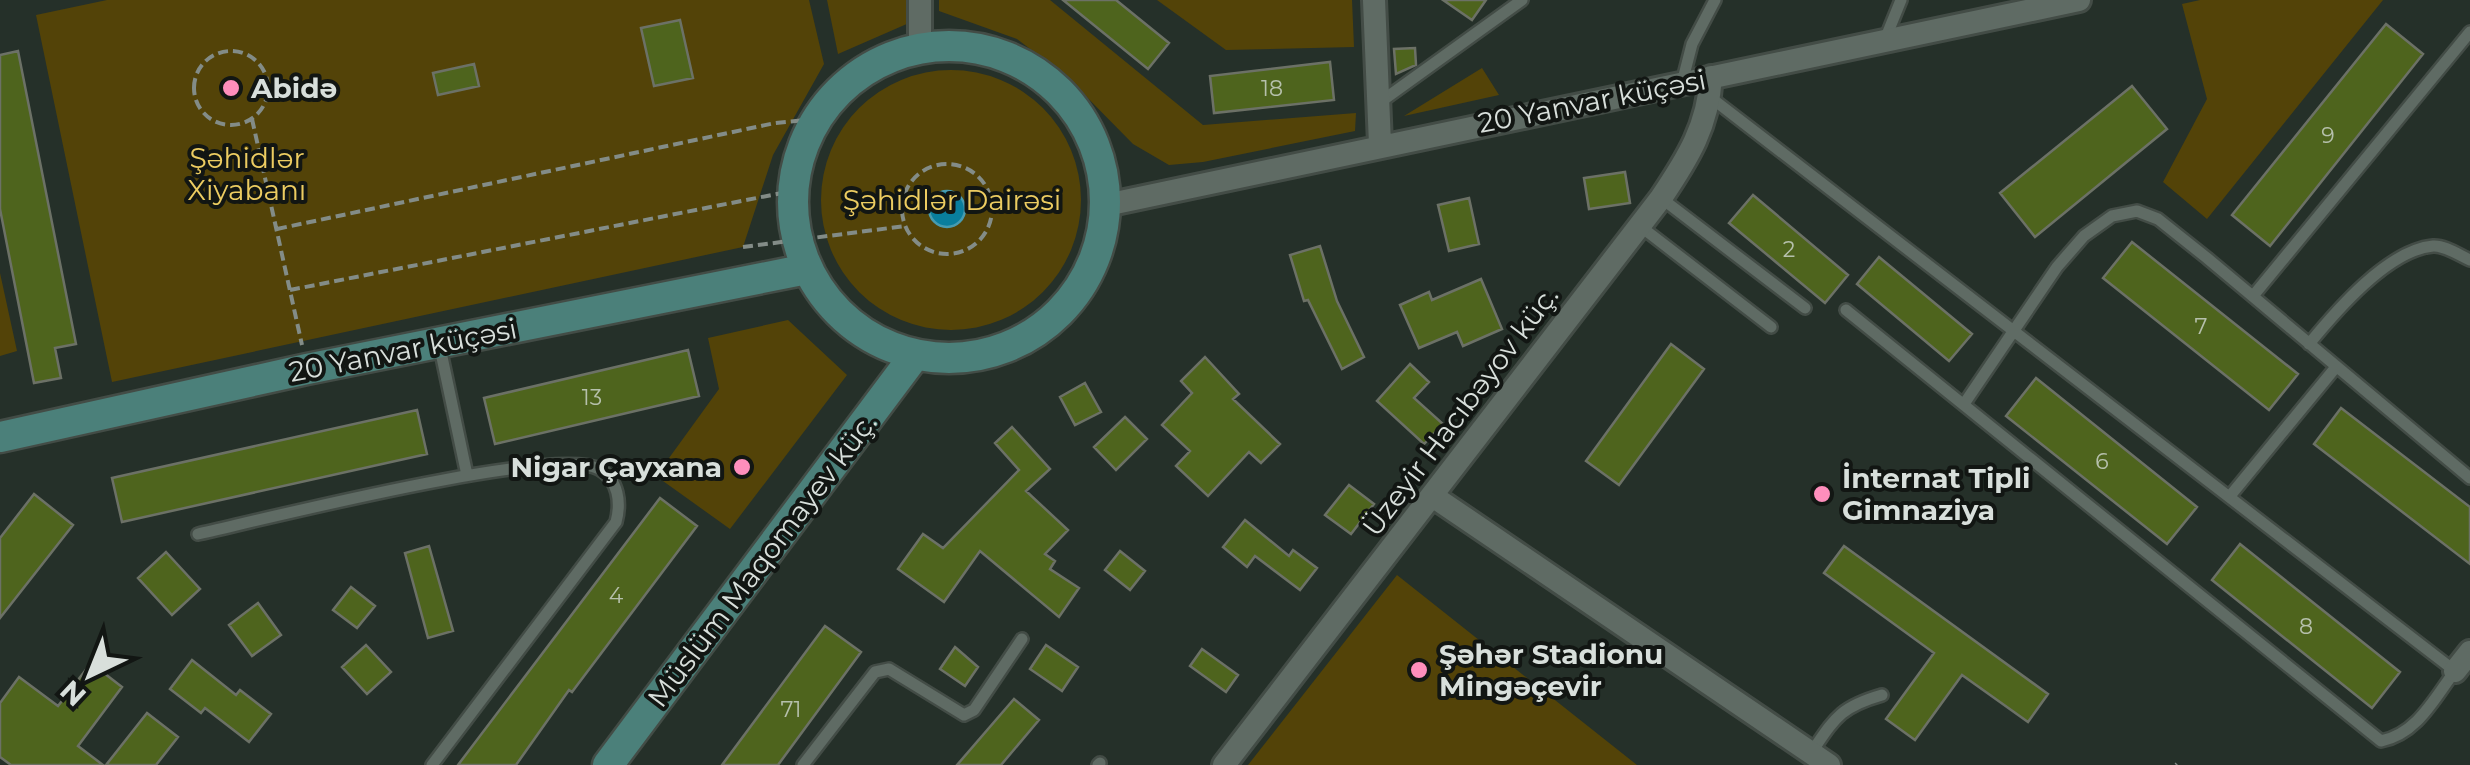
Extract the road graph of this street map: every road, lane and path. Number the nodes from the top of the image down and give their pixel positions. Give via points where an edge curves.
1 (920, 0) edge
2 (1374, 0) edge
3 (1522, 0) edge
4 (1715, 0) edge
5 (1901, 0) edge
6 (2079, 0) edge
7 (2470, 32) edge
8 (1884, 42) junction
9 (920, 47) junction
10 (1682, 83) junction
11 (1710, 87) junction
12 (1376, 106) junction
13 (252, 119) junction
14 (817, 119) junction
15 (1380, 144) junction
16 (792, 191) junction
17 (1661, 198) junction
18 (1106, 205) junction
19 (905, 226) junction
20 (1640, 226) junction
21 (277, 229) junction
22 (743, 247) dead end
23 (2470, 260) edge
24 (807, 269) junction
25 (290, 290) junction
26 (2253, 296) junction
27 (1805, 308) dead end
28 (1846, 310) dead end
29 (1771, 327) dead end
30 (2014, 328) junction
31 (439, 343) junction
32 (2309, 344) junction
33 (915, 355) junction
34 (2336, 367) junction
35 (307, 369) junction
36 (1964, 404) junction
37 (0, 437) edge
38 (466, 475) junction
39 (2470, 478) edge
40 (1434, 496) junction
41 (2230, 496) junction
42 (198, 534) dead end
43 (1022, 639) dead end
44 (2470, 652) edge
45 (2455, 671) junction
46 (1882, 695) dead end
47 (1820, 759) edge
48 (610, 764) edge
49 (432, 765) edge
50 (803, 765) edge
51 (1224, 765) edge

1 - 9 street
2 - 12 street
3 - 12 lane
4 - 10 lane via 1692,44
5 - 8 lane
6 - 8 street, 20 Yanvar küçəsi
7 - 26 lane
8 - 11 street, 20 Yanvar küçəsi
9 - 14 main road via 872,64 831,97
9 - 18 main road via 972,46 1011,58 1062,92 1094,144
10 - 11 street, 20 Yanvar küçəsi
10 - 15 street, 20 Yanvar küçəsi
11 - 17 street, Üzeyir Hacıbəyov küç. via 1696,142
11 - 30 lane
12 - 15 street
13 - 13 path via 268,92 264,71 240,52 209,57 193,84 197,105 222,124
13 - 21 path
14 - 16 main road via 804,141
14 - 21 path
15 - 18 street, 20 Yanvar küçəsi
16 - 24 main road
16 - 25 path
17 - 20 street, Üzeyir Hacıbəyov küç.
17 - 27 lane
18 - 33 main road via 1097,250 1078,292 1034,334 976,356
19 - 19 path via 906,188 936,165 962,166 990,192 988,230 970,249 932,252
19 - 22 path
20 - 29 lane
20 - 40 street, Üzeyir Hacıbəyov küç.
21 - 25 path
23 - 32 lane via 2436,246 2408,253 2340,306
24 - 31 main road, 20 Yanvar küçəsi
24 - 33 main road via 840,315
25 - 35 path
26 - 30 lane via 2158,219 2137,211 2112,216 2084,236
26 - 32 lane
28 - 36 lane
30 - 36 lane
30 - 41 lane
31 - 35 main road, 20 Yanvar küçəsi
31 - 38 lane
32 - 34 lane
33 - 48 main road, Müslüm Maqomayev küç.
34 - 39 lane
34 - 41 lane
35 - 37 main road, 20 Yanvar küçəsi
36 - 45 lane via 2381,741 2412,728
38 - 42 lane
38 - 49 lane via 571,464 598,468 614,483 621,504 616,522
40 - 47 street
40 - 51 street, Üzeyir Hacıbəyov küç.
41 - 45 lane
43 - 50 lane via 964,715 888,669 874,672
44 - 45 street
46 - 47 lane via 1850,704 1836,716

